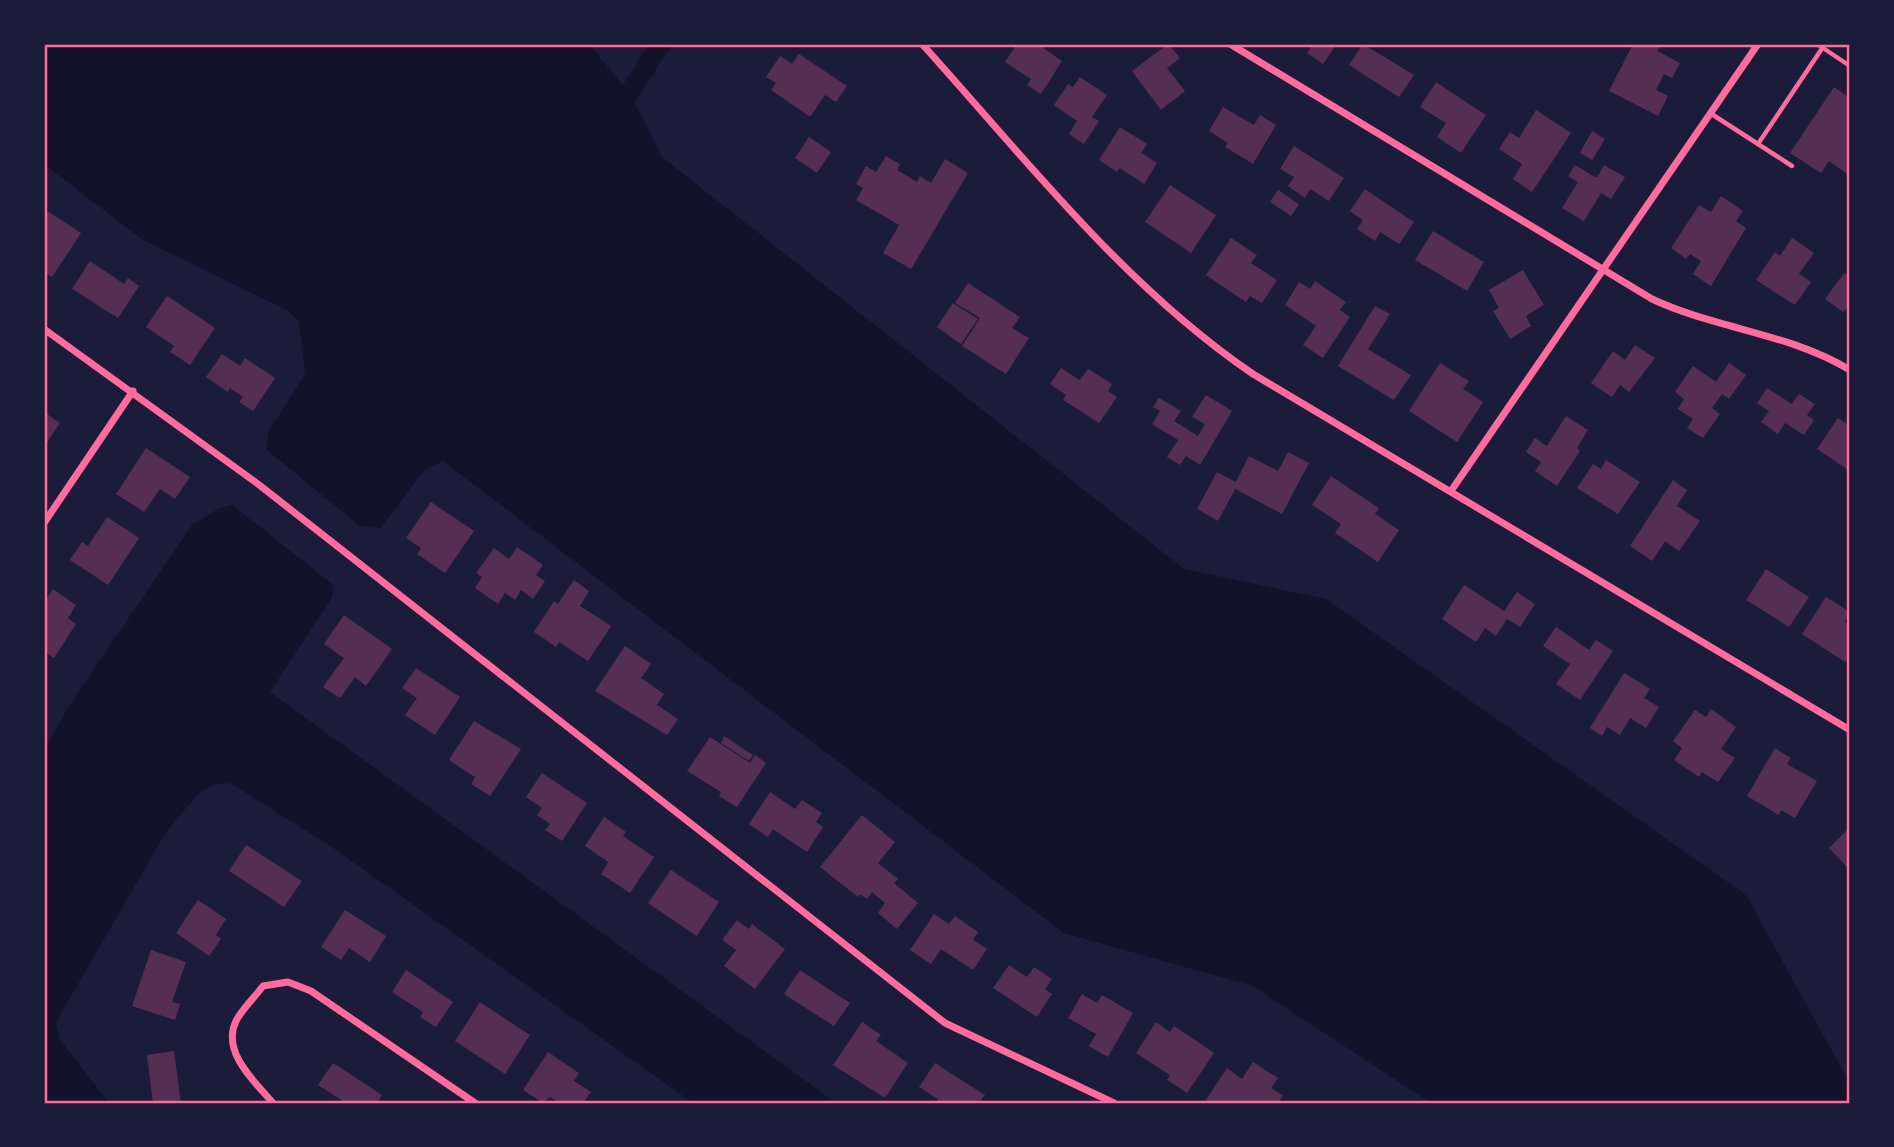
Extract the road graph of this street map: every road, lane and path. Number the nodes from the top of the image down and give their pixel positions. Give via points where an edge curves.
1 (922, 44) edge
2 (1230, 44) edge
3 (1758, 44) edge
4 (1820, 46) edge
5 (1850, 66) edge
6 (1710, 113) junction
7 (1758, 144) junction
8 (1791, 166) dead end
9 (1604, 269) junction
10 (44, 329) edge
11 (1850, 370) edge
12 (133, 391) junction
13 (1451, 491) junction
14 (44, 523) edge
15 (1850, 730) edge
16 (273, 1103) edge
17 (475, 1103) edge
18 (1114, 1103) edge

1 - 13 street via 1171,313 1253,374
2 - 9 street
3 - 6 street
4 - 5 lane
4 - 7 lane
6 - 7 lane
6 - 9 street
7 - 8 lane
9 - 11 street via 1676,310 1793,343
9 - 13 street
10 - 12 street
12 - 14 street
12 - 18 street via 945,1023
13 - 15 street
16 - 17 street via 240,1064 232,1042 235,1022 263,986 288,982 311,991

